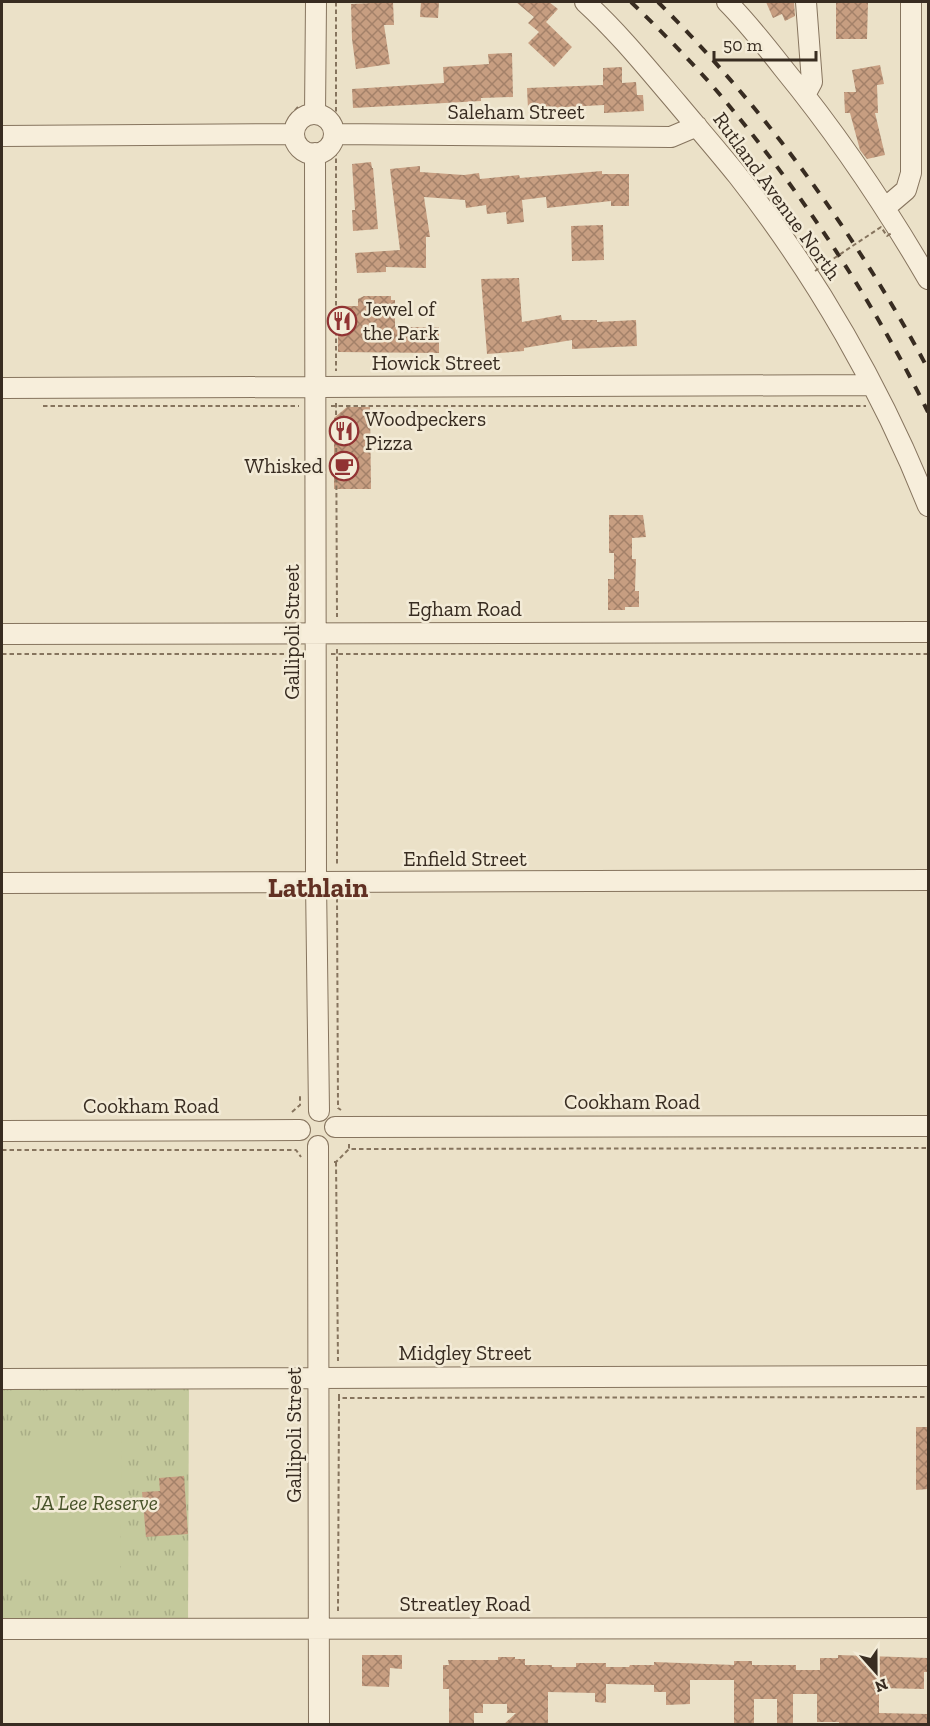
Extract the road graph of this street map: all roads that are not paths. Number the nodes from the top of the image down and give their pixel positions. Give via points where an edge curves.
1 (316, 2) edge
2 (585, 2) edge
3 (727, 2) edge
4 (806, 2) edge
5 (911, 2) edge
6 (805, 95) junction
7 (315, 114) junction
8 (697, 126) junction
9 (294, 134) junction
10 (335, 134) junction
11 (2, 136) edge
12 (315, 153) junction
13 (886, 207) junction
14 (928, 279) edge
15 (871, 385) junction
16 (2, 388) edge
17 (315, 397) junction
18 (928, 506) edge
19 (928, 632) edge
20 (2, 634) edge
21 (316, 634) junction
22 (928, 880) edge
23 (316, 882) junction
24 (2, 883) edge
25 (319, 1103) junction
26 (928, 1126) edge
27 (342, 1127) junction
28 (293, 1130) junction
29 (2, 1131) edge
30 (324, 1156) junction
31 (928, 1376) edge
32 (317, 1377) junction
33 (2, 1379) edge
34 (319, 1628) junction
35 (928, 1628) edge
36 (2, 1629) edge
37 (319, 1725) edge

1 - 7 street
2 - 8 street, Rutland Avenue North via 611,26
3 - 6 street
4 - 6 street via 812,82
5 - 13 street via 910,173 906,190
6 - 13 street
7 - 9 street via 300,120
7 - 10 street via 328,120
8 - 10 street, Saleham Street via 671,137
8 - 15 street, Rutland Avenue North via 739,177 808,275
9 - 11 street
9 - 12 street via 300,148
10 - 12 street via 328,148
12 - 17 street, Gallipoli Street
13 - 14 street
15 - 17 street, Howick Street
15 - 18 street, Rutland Avenue North
16 - 17 street, Howick Street
17 - 21 street, Gallipoli Street
19 - 21 street, Egham Road
20 - 21 street, Egham Road
21 - 23 street, Gallipoli Street
22 - 23 street, Enfield Street
23 - 24 street, Enfield Street
23 - 25 street, Gallipoli Street
25 - 27 street
25 - 28 street
26 - 27 street, Cookham Road
27 - 30 street via 328,1142
28 - 29 street, Cookham Road
28 - 30 street
30 - 32 street, Gallipoli Street
31 - 32 street, Midgley Street
32 - 33 street, Midgley Street
32 - 34 street, Gallipoli Street
34 - 35 street, Streatley Road
34 - 36 street, Streatley Road
34 - 37 street, Gallipoli Street

